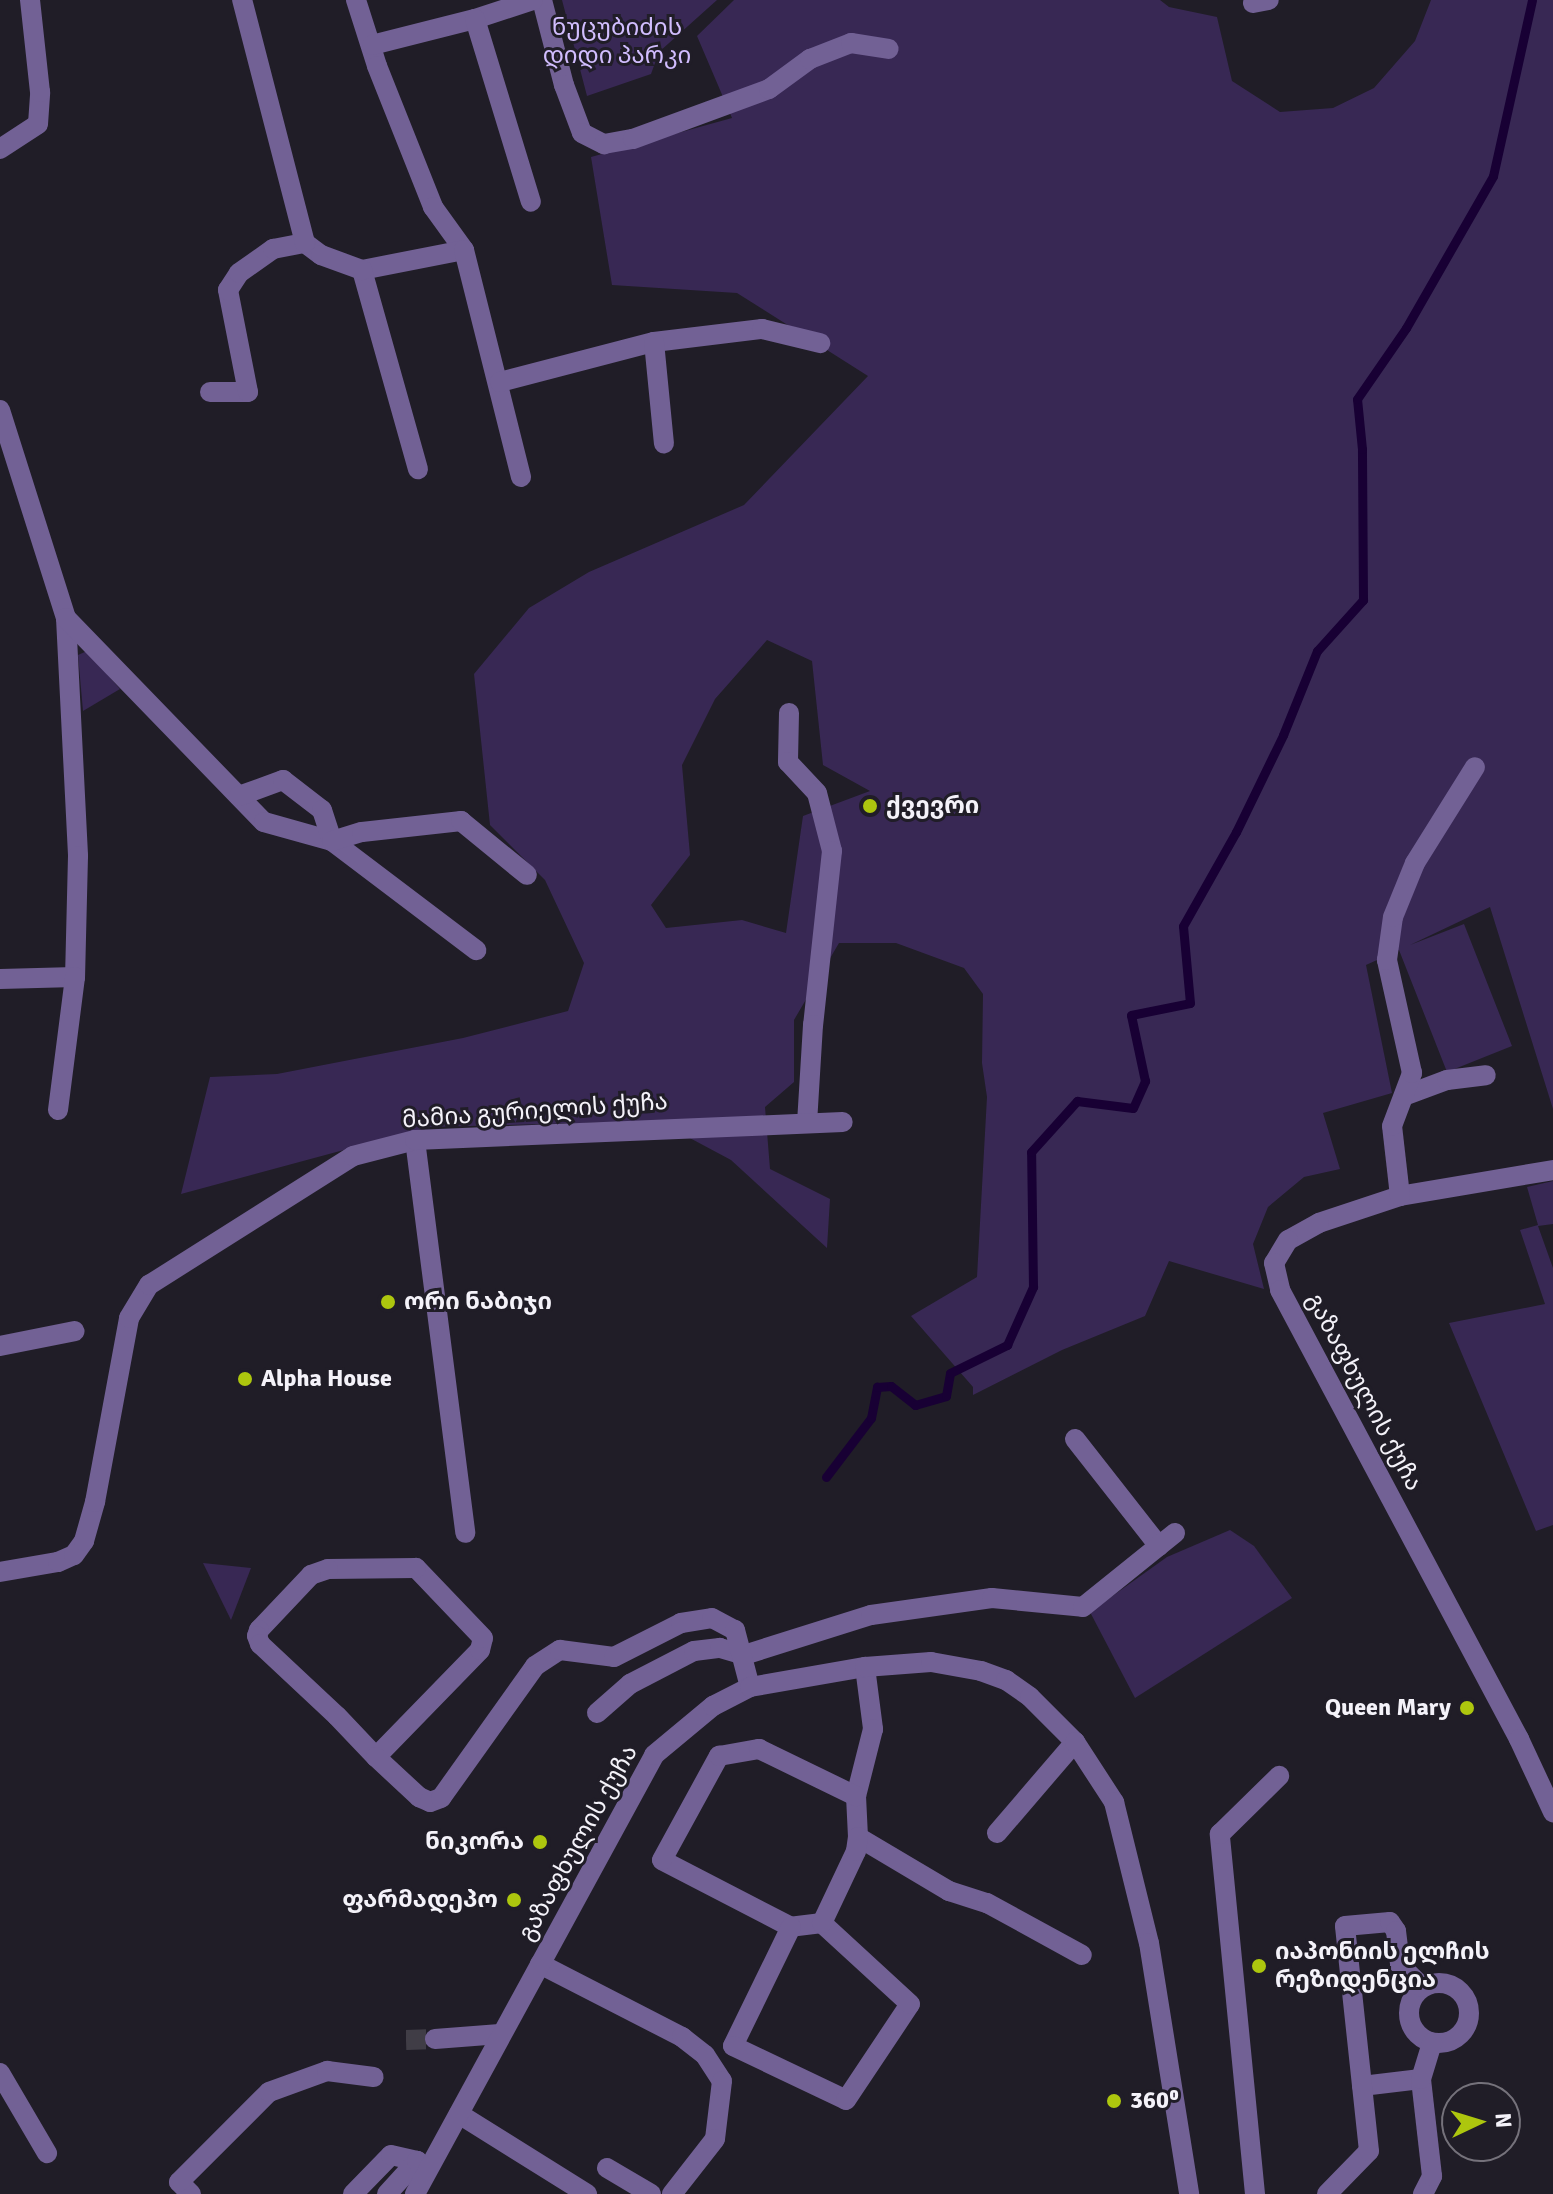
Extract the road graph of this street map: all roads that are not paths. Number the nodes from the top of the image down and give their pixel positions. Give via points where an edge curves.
1 (30, 0) edge
2 (242, 0) edge
3 (356, 0) edge
4 (533, 0) edge
5 (542, 0) edge
6 (475, 19) junction
7 (372, 45) junction
8 (889, 49) dead end
9 (0, 149) edge
10 (531, 202) dead end
11 (305, 243) junction
12 (464, 250) junction
13 (362, 270) junction
14 (654, 342) junction
15 (820, 343) dead end
16 (500, 382) junction
17 (210, 392) dead end
18 (0, 410) edge
19 (664, 444) dead end
20 (418, 469) dead end
21 (521, 477) dead end
22 (66, 618) junction
23 (789, 713) dead end
24 (1475, 767) dead end
25 (239, 796) junction
26 (332, 841) junction
27 (527, 875) dead end
28 (476, 950) dead end
29 (75, 977) junction
30 (0, 979) edge
31 (1486, 1075) dead end
32 (1404, 1096) junction
33 (58, 1110) dead end
34 (843, 1122) dead end
35 (807, 1123) junction
36 (415, 1140) junction
37 (1553, 1170) edge
38 (1400, 1196) junction
39 (75, 1331) dead end
40 (0, 1346) edge
41 (1075, 1439) dead end
42 (465, 1533) dead end
43 (0, 1572) edge
44 (744, 1655) junction
45 (865, 1667) junction
46 (750, 1687) junction
47 (597, 1713) dead end
48 (1075, 1742) junction
49 (376, 1757) junction
50 (1279, 1776) dead end
51 (856, 1796) junction
52 (1553, 1812) edge
53 (997, 1833) dead end
54 (858, 1837) junction
55 (822, 1923) junction
56 (791, 1927) junction
57 (1082, 1955) dead end
58 (540, 1964) junction
59 (1422, 1987) junction
60 (500, 2034) junction
61 (435, 2039) tunnel mouth
62 (1432, 2043) junction
63 (0, 2073) edge
64 (374, 2077) dead end
65 (1421, 2079) junction
66 (1362, 2086) junction
67 (459, 2114) junction
68 (47, 2153) dead end
69 (423, 2166) junction
70 (607, 2168) dead end
71 (191, 2194) edge
72 (353, 2194) edge
73 (387, 2194) edge
74 (415, 2194) edge
75 (587, 2194) edge
76 (651, 2194) edge
77 (672, 2194) edge
78 (1189, 2194) edge
79 (1255, 2194) edge
80 (1327, 2194) edge
81 (1423, 2194) edge

1 - 9 street via 40,92 38,124
2 - 11 street
3 - 7 street
4 - 6 street
5 - 8 street via 582,133 604,144 633,139 769,89 810,59 851,43
6 - 7 street
6 - 10 street
7 - 12 street via 433,207
11 - 13 street
11 - 17 street via 273,249 239,273 228,290 248,392
12 - 13 street
12 - 16 street
13 - 20 street
14 - 15 street via 762,329
14 - 16 street
14 - 19 street
16 - 21 street
18 - 22 street
22 - 25 street
22 - 29 street via 78,856
23 - 35 street via 788,762 817,793 832,851
24 - 32 street via 1415,863 1393,917 1387,960 1412,1073
25 - 26 street via 264,822
25 - 26 street via 283,780 322,810
26 - 27 street via 362,832 461,821
26 - 28 street
29 - 30 street
29 - 33 street
31 - 32 street via 1447,1080
32 - 38 street via 1392,1126
34 - 35 street, მამია გურიელის ქუჩა
35 - 36 street, მამია გურიელის ქუჩა
36 - 42 street
36 - 43 street, მამია გურიელის ქუჩა via 353,1156 149,1285 129,1318 84,1541 74,1555 58,1562
37 - 38 street, გაზაფხულის ქუჩა
38 - 52 street, გაზაფხულის ქუჩა via 1319,1223 1288,1240 1274,1263 1280,1290
39 - 40 street
41 - 44 street via 1167,1540 1083,1607 992,1598 915,1607 809,1632
44 - 46 street
44 - 47 street via 720,1648 694,1651 630,1684
44 - 49 street via 735,1630 712,1618 681,1623 614,1657 560,1650 535,1666 441,1798 430,1802
45 - 46 street, გაზაფხულის ქუჩა
45 - 48 street, გაზაფხულის ქუჩა via 931,1662 981,1671 1030,1697
45 - 51 street via 873,1729
46 - 58 street, გაზაფხულის ქუჩა via 713,1706 654,1755
48 - 53 street
48 - 78 street, გაზაფხულის ქუჩა via 1114,1802 1123,1830 1149,1943
49 - 49 street via 480,1650 483,1638 416,1568 328,1569 311,1575 257,1636
50 - 79 street via 1220,1834
51 - 54 street
51 - 56 street via 759,1749 719,1756 662,1860
54 - 55 street
54 - 57 street via 949,1891 987,1903
55 - 56 street
55 - 56 street via 910,2004 846,2100 733,2046
58 - 60 street, გაზაფხულის ქუჩა
58 - 77 street via 682,2037 705,2055 722,2081 715,2139
59 - 62 street via 1409,2014 1416,2033
59 - 62 street via 1451,1985 1469,2008 1470,2018 1460,2035
59 - 66 street via 1400,1965 1390,1922 1345,1926
60 - 61 street
60 - 67 street, გაზაფხულის ქუჩა
62 - 65 street
63 - 68 street
64 - 71 street via 327,2071 269,2092 179,2182
65 - 66 street
65 - 81 street via 1432,2176
66 - 80 street via 1369,2151
67 - 69 street, გაზაფხულის ქუჩა
67 - 75 street
69 - 72 street via 391,2155
69 - 73 street
69 - 74 street, გაზაფხულის ქუჩა
70 - 76 street

